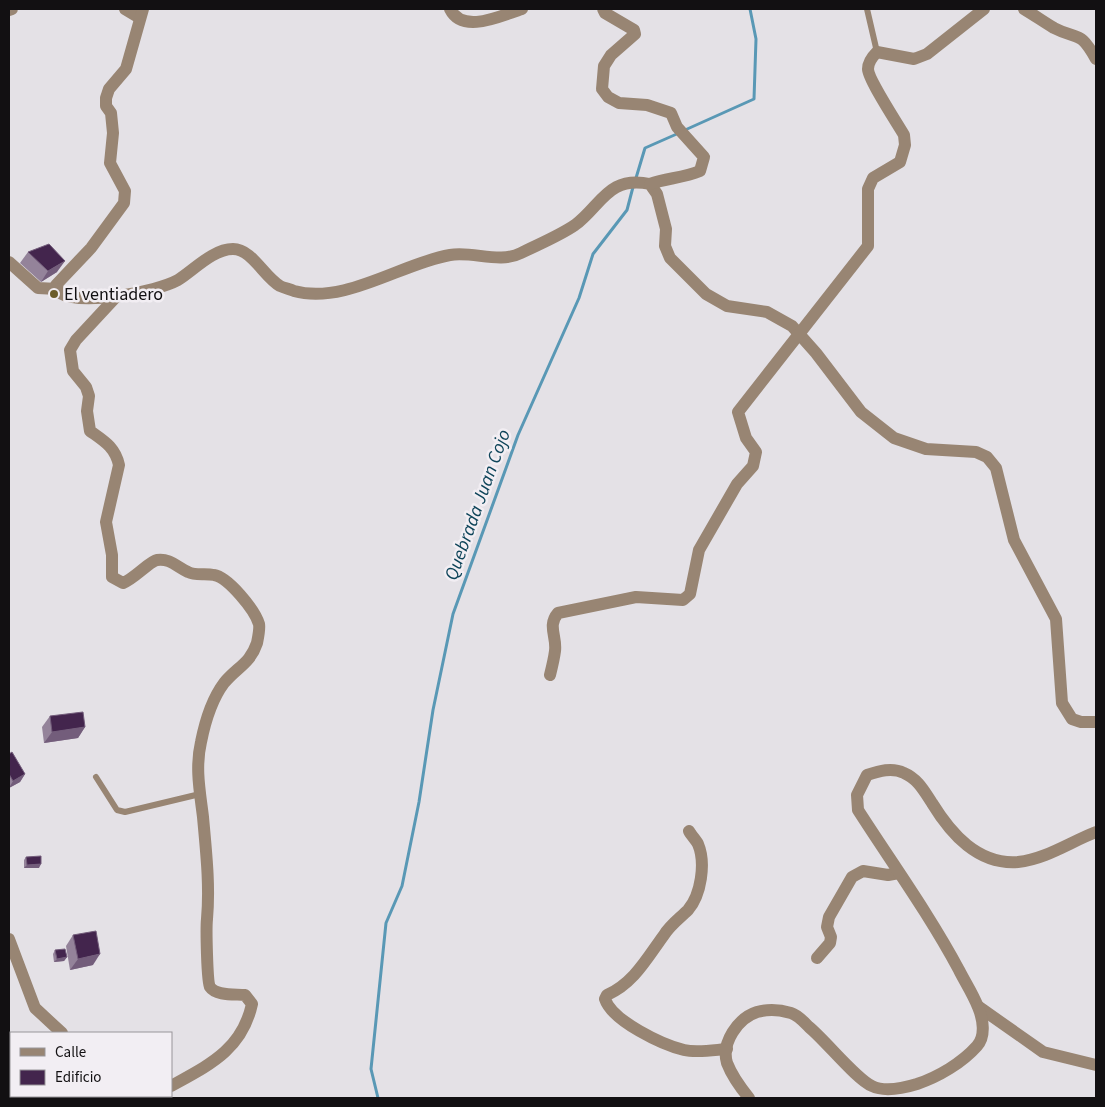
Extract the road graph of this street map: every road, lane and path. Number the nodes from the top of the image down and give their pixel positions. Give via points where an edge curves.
1 (125, 9) edge
2 (450, 9) edge
3 (522, 9) edge
4 (603, 9) edge
5 (867, 9) edge
6 (984, 9) edge
7 (1024, 9) edge
8 (141, 13) edge
9 (877, 52) junction
10 (1096, 59) edge
11 (650, 184) junction
12 (9, 262) edge
13 (57, 289) junction
14 (115, 298) junction
15 (798, 334) junction
16 (550, 675) dead end
17 (1096, 722) edge
18 (96, 777) dead end
19 (200, 794) junction
20 (689, 831) dead end
21 (1096, 832) edge
22 (899, 873) junction
23 (9, 939) edge
24 (817, 958) dead end
25 (979, 1007) junction
26 (61, 1032) edge
27 (727, 1049) junction
28 (1096, 1065) edge
29 (172, 1085) edge
30 (749, 1098) edge

1 - 8 street
2 - 3 street via 454,17 464,21 491,20
4 - 11 street via 634,30 635,34 611,55 604,66 602,89 608,98 671,113 677,127 704,157 700,171
5 - 9 lane
6 - 9 street via 927,54 914,59
7 - 10 street via 1055,29 1077,35 1087,42
8 - 13 street via 126,69 109,89 106,98 113,133 110,163 125,191 124,203 91,248 62,276 56,284
9 - 15 street via 868,69 904,135 905,145 900,162 873,178 868,189 868,246
11 - 14 street via 638,181 612,190 576,225 518,255 450,255 343,289 316,294 279,286 245,253 235,249 222,251 169,284
11 - 15 street via 657,194 662,213 665,246 676,265 718,302 766,312 792,326
12 - 13 street via 38,288
13 - 14 street via 64,295
14 - 19 street via 70,350 73,370 89,396 90,431 110,445 117,456 106,522 112,577 123,583 158,560 175,563 189,573 214,574 235,589 259,624 252,657 225,682 208,718 200,744 197,773
15 - 16 street via 738,412 740,427 756,452 753,466 737,484 699,550 690,594 684,600 636,597 558,612 551,628 555,652
15 - 17 street via 861,412 894,438 926,449 976,452 987,457 996,468 1014,540 1056,619 1062,703 1072,719
18 - 19 lane via 117,810 125,812
19 - 29 street via 208,892 205,934 208,982 217,993 245,995 252,1004 241,1033 229,1050
20 - 27 street via 698,843 701,882 698,896 662,936 654,952 628,982 605,999 608,1007 620,1018 657,1040 686,1051
21 - 22 street via 1040,858 1017,862 994,859 980,854 958,838 915,779 904,772 877,772 867,775 862,783 857,795 858,810
22 - 24 street via 888,875 863,871 852,877 828,917 830,943
22 - 25 street via 937,928
23 - 26 street via 35,1008
25 - 27 street via 984,1031 979,1044 951,1067 912,1085 884,1089 872,1087 794,1014 776,1010 757,1012 743,1020 731,1034
25 - 28 street via 1043,1052
27 - 30 street via 727,1062 737,1084

